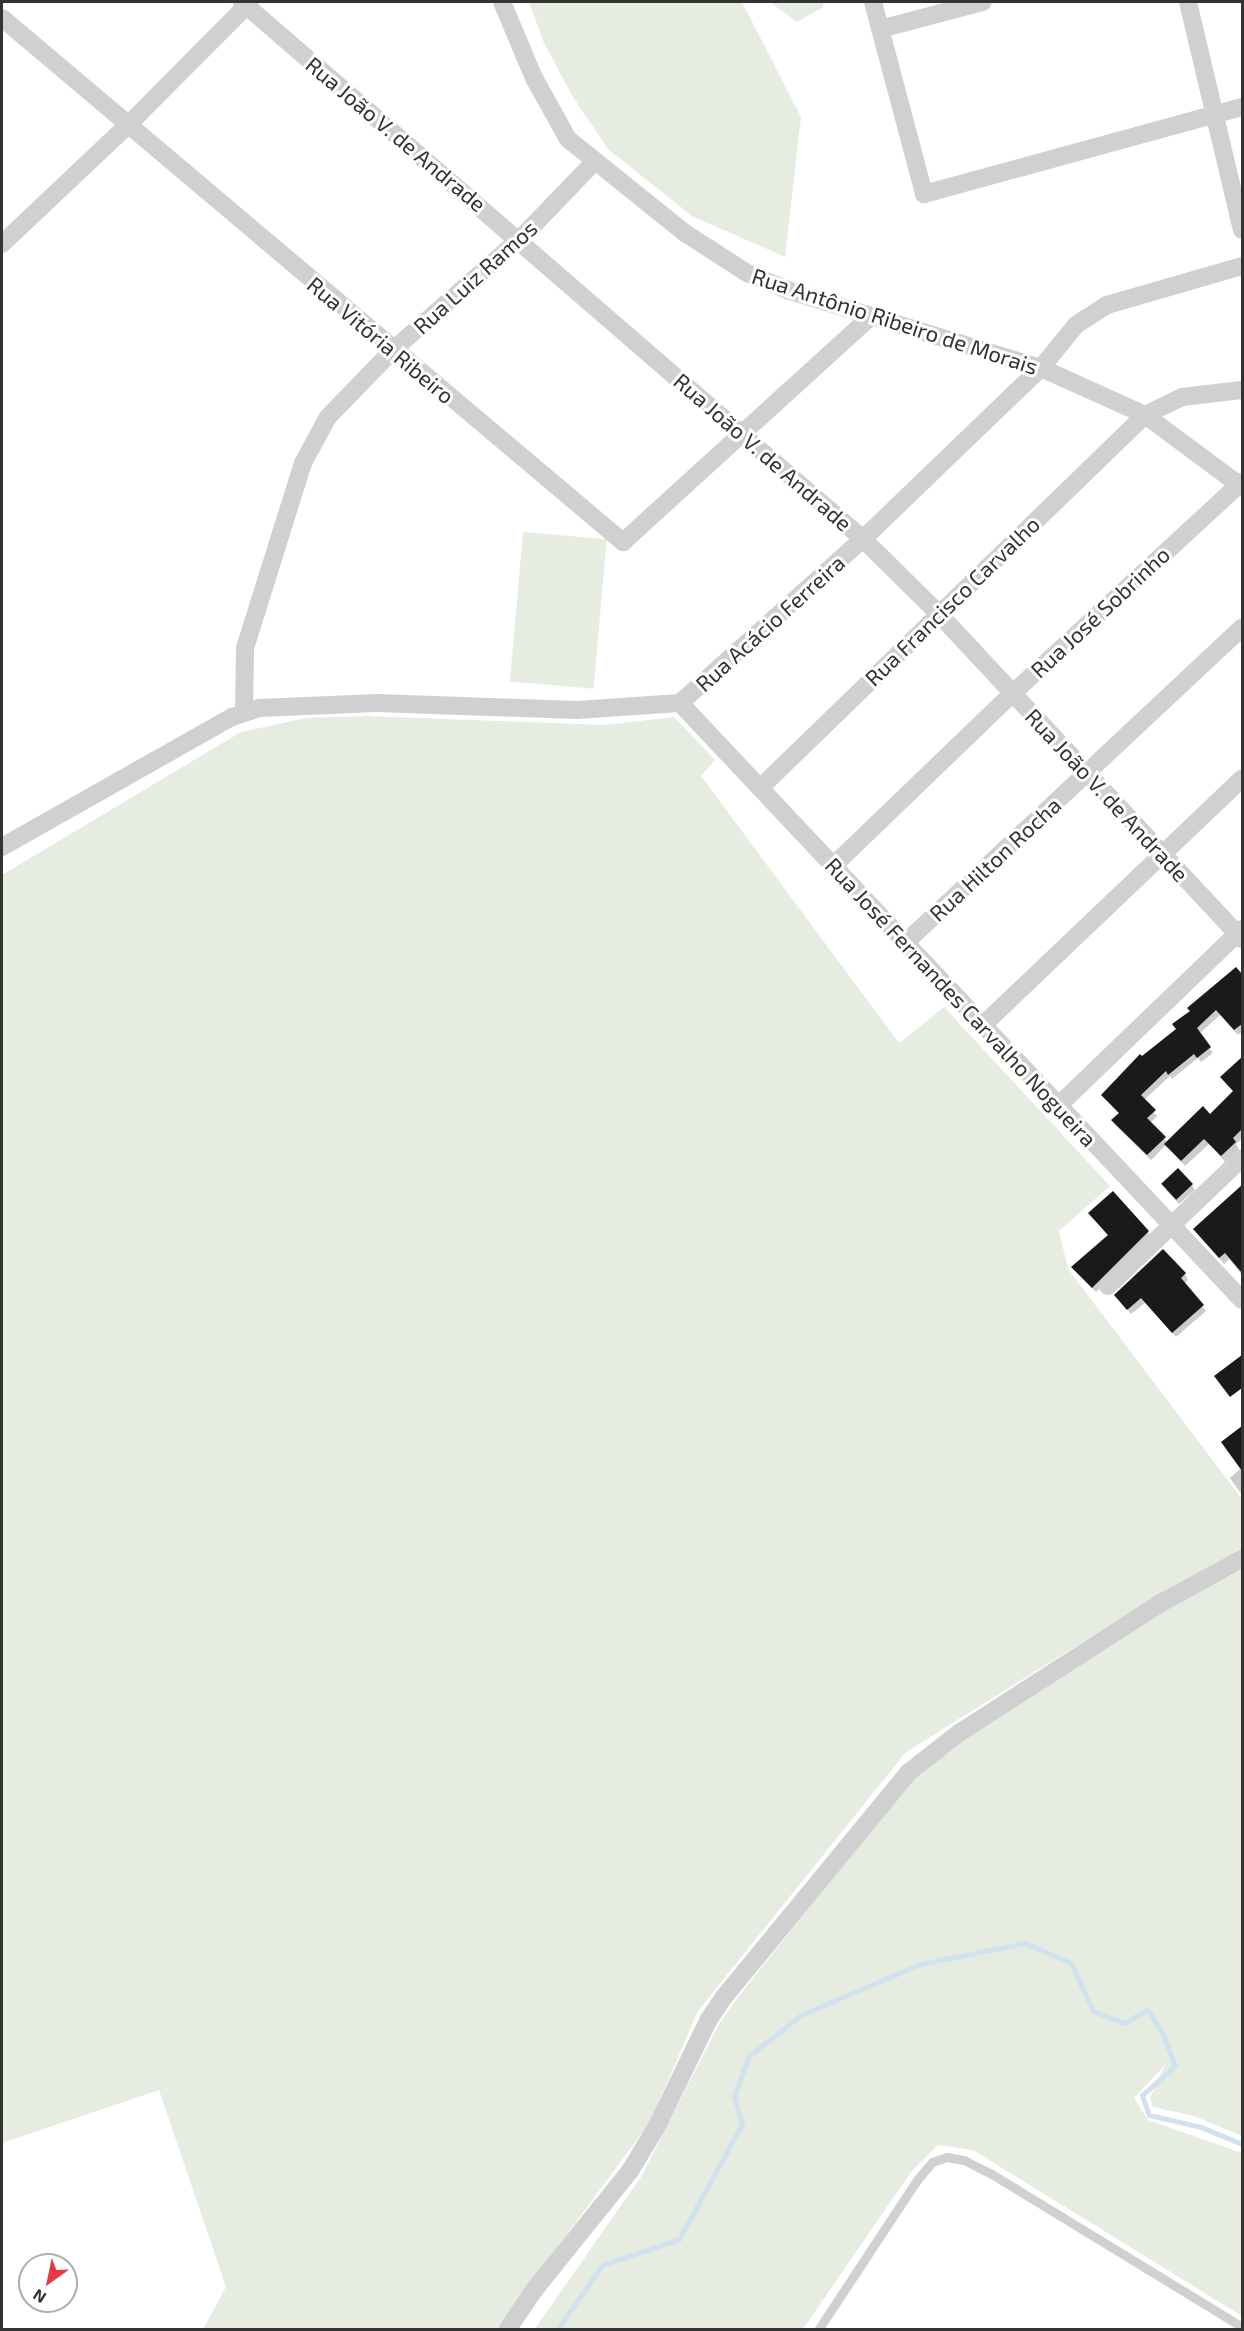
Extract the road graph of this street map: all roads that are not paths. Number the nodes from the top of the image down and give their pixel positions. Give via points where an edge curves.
1 (502, 2) edge
2 (873, 2) edge
3 (983, 2) edge
4 (1188, 2) edge
5 (246, 3) edge
6 (2, 18) edge
7 (880, 29) junction
8 (1242, 107) edge
9 (1216, 115) junction
10 (128, 125) junction
11 (595, 161) junction
12 (20, 227) junction
13 (1242, 230) edge
14 (2, 231) edge
15 (520, 239) junction
16 (2, 244) edge
17 (1242, 266) edge
18 (871, 316) junction
19 (393, 350) junction
20 (1041, 368) junction
21 (1242, 390) edge
22 (1145, 415) junction
23 (742, 434) junction
24 (1241, 484) edge
25 (863, 539) junction
26 (938, 614) junction
27 (1242, 628) edge
28 (1012, 694) junction
29 (680, 703) junction
30 (244, 712) junction
31 (1086, 773) junction
32 (1242, 778) edge
33 (759, 788) junction
34 (2, 847) edge
35 (1162, 854) junction
36 (833, 866) junction
37 (1241, 934) edge
38 (906, 942) junction
39 (982, 1026) junction
40 (1059, 1105) junction
41 (1242, 1158) edge
42 (1171, 1223) junction
43 (1108, 1286) dead end
44 (1242, 1300) edge
45 (1242, 1559) edge
46 (1242, 2327) edge
47 (507, 2330) edge
48 (818, 2330) edge

1 - 11 street, Rua Antônio Ribeiro de Morais via 551,111 568,139
2 - 7 street
3 - 7 street
4 - 9 street
5 - 10 street
5 - 15 street, Rua João V. de Andrade
6 - 10 street, Rua Vitória Ribeiro
7 - 9 street via 924,194
8 - 9 street
9 - 13 street
10 - 12 street
10 - 19 street, Rua Vitória Ribeiro
11 - 15 street, Rua Luiz Ramos
11 - 18 street, Rua Antônio Ribeiro de Morais via 685,233 747,273
12 - 14 street
12 - 16 street
15 - 19 street, Rua Luiz Ramos
15 - 23 street, Rua João V. de Andrade
17 - 20 street, Rua Acácio Ferreira via 1107,305 1076,325
18 - 20 street, Rua Antônio Ribeiro de Morais
18 - 23 street
19 - 23 street, Rua Vitória Ribeiro via 623,542
19 - 30 street, Rua Luiz Ramos via 328,417 303,463 245,648
20 - 22 street, Rua Antônio Ribeiro de Morais
20 - 25 street, Rua Acácio Ferreira
21 - 22 street, Rua Francisco Carvalho via 1182,397
22 - 24 street, Rua Antônio Ribeiro de Morais
22 - 26 street, Rua Francisco Carvalho
23 - 25 street, Rua João V. de Andrade
24 - 28 street, Rua José Sobrinho
25 - 26 street, Rua João V. de Andrade
25 - 29 street, Rua Acácio Ferreira
26 - 28 street, Rua João V. de Andrade
26 - 33 street, Rua Francisco Carvalho
27 - 31 street, Rua Hilton Rocha
28 - 31 street, Rua João V. de Andrade
28 - 36 street, Rua José Sobrinho
29 - 30 street via 577,710 365,703 274,706
29 - 33 street, Rua José Fernandes Carvalho Nogueira
30 - 34 street
31 - 35 street, Rua João V. de Andrade
31 - 38 street, Rua Hilton Rocha
32 - 35 street
33 - 36 street, Rua José Fernandes Carvalho Nogueira
35 - 37 street, Rua João V. de Andrade
35 - 39 street
36 - 38 street, Rua José Fernandes Carvalho Nogueira
37 - 40 street
38 - 39 street, Rua José Fernandes Carvalho Nogueira
39 - 40 street, Rua José Fernandes Carvalho Nogueira
40 - 42 street, Rua José Fernandes Carvalho Nogueira
41 - 42 street
42 - 43 street
42 - 44 street, Rua José Fernandes Carvalho Nogueira
45 - 47 street via 1159,1604 959,1733 909,1772 724,1997 630,2172 535,2289
46 - 48 lane via 990,2173 964,2160 947,2157 932,2162 917,2180

